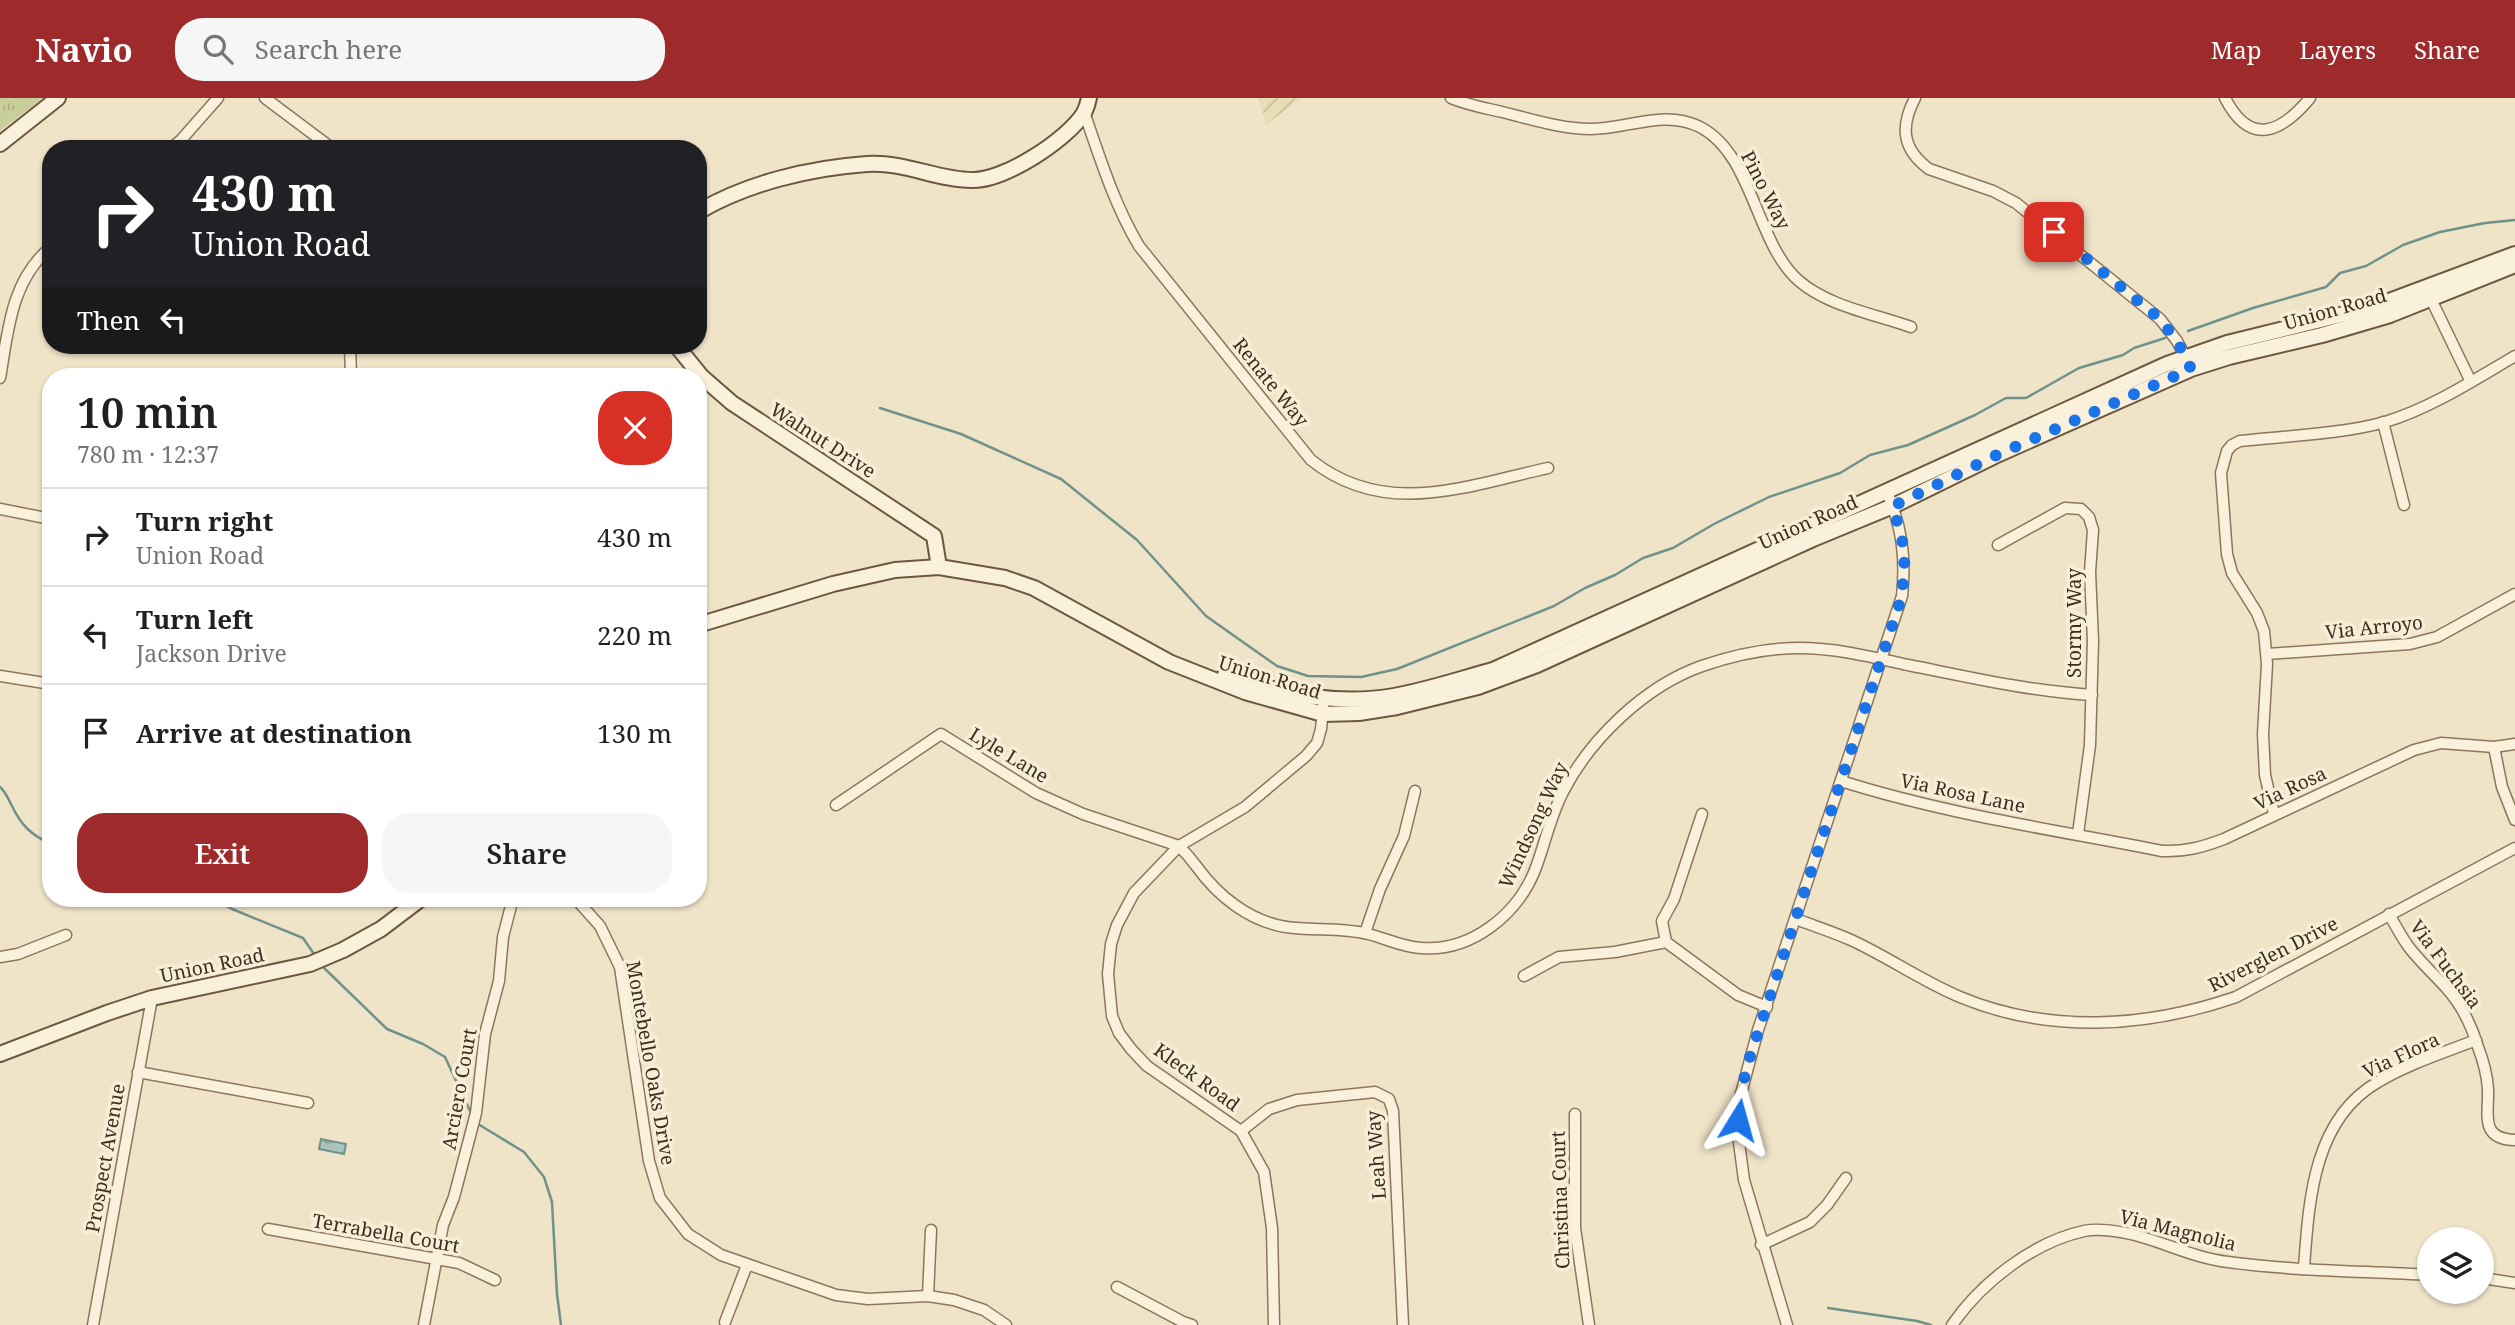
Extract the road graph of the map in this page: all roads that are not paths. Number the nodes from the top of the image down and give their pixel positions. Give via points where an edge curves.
1 (58, 98) edge
2 (218, 98) edge
3 (265, 98) edge
4 (1451, 98) edge
5 (1915, 98) edge
6 (2225, 98) edge
7 (2310, 98) edge
8 (1087, 105) edge
9 (180, 140) edge
10 (321, 140) edge
11 (0, 144) edge
12 (707, 207) edge
13 (2515, 254) edge
14 (42, 257) edge
15 (2515, 265) edge
16 (2428, 293) junction
17 (1911, 327) dead end
18 (683, 354) edge
19 (2515, 356) edge
20 (2188, 363) junction
21 (695, 368) edge
22 (0, 378) edge
23 (707, 381) edge
24 (2472, 382) junction
25 (2383, 422) junction
26 (1548, 468) dead end
27 (1890, 499) junction
28 (2403, 505) dead end
29 (0, 509) edge
30 (42, 517) edge
31 (1998, 545) dead end
32 (939, 567) junction
33 (2515, 594) edge
34 (707, 622) edge
35 (2267, 654) junction
36 (1882, 660) junction
37 (0, 676) edge
38 (42, 683) edge
39 (2092, 695) junction
40 (1324, 706) junction
41 (2515, 744) edge
42 (2494, 747) junction
43 (1841, 781) junction
44 (1415, 791) dead end
45 (836, 805) dead end
46 (1702, 814) dead end
47 (2274, 814) junction
48 (2515, 820) edge
49 (2078, 834) junction
50 (1179, 846) junction
51 (2515, 848) edge
52 (410, 907) edge
53 (511, 907) edge
54 (583, 907) edge
55 (2389, 914) junction
56 (1796, 919) junction
57 (1365, 933) junction
58 (66, 935) dead end
59 (1666, 942) junction
60 (0, 957) edge
61 (1524, 976) dead end
62 (152, 998) junction
63 (1767, 1007) junction
64 (2476, 1040) junction
65 (0, 1054) edge
66 (138, 1072) junction
67 (309, 1103) dead end
68 (1575, 1114) dead end
69 (1241, 1131) junction
70 (2515, 1140) edge
71 (1846, 1178) dead end
72 (268, 1229) dead end
73 (931, 1230) dead end
74 (1761, 1245) junction
75 (436, 1259) junction
76 (747, 1265) junction
77 (2304, 1267) junction
78 (2417, 1274) edge
79 (495, 1280) dead end
80 (2494, 1280) edge
81 (2515, 1283) edge
82 (1117, 1287) dead end
83 (928, 1296) junction
84 (725, 1322) dead end
85 (93, 1325) edge
86 (424, 1325) edge
87 (1006, 1325) edge
88 (1192, 1325) edge
89 (1275, 1325) edge
90 (1403, 1325) edge
91 (1589, 1325) edge
92 (1787, 1325) edge
93 (1952, 1325) edge

1 - 11 main road
2 - 9 street
3 - 10 street
4 - 17 street, Pino Way via 1574,128 1672,119 1700,127 1726,149 1785,266 1798,280 1831,300
5 - 20 street via 1905,133 1919,162 2005,196 2033,214 2160,319
6 - 7 street via 2238,120 2263,129 2290,120
8 - 12 main road via 1069,131 1029,160 988,178 973,181 869,163 793,175
8 - 26 street, Renate Way via 1108,182 1139,246 1311,460 1328,474 1382,493 1428,495
13 - 16 main road, Union Road via 2492,260
14 - 22 street via 18,290
15 - 16 main road, Union Road
16 - 20 main road, Union Road via 2390,315 2322,335
16 - 24 street
18 - 21 main road, Walnut Drive
19 - 24 street
20 - 27 main road, Union Road via 1999,454
23 - 32 main road, Walnut Drive via 732,404 934,536
24 - 25 street
25 - 28 street
25 - 35 street via 2240,441 2227,451 2221,473 2227,554 2232,573 2257,613
27 - 36 street via 1905,552 1904,575
27 - 40 main road, Union Road via 1507,677 1397,708 1359,713
29 - 30 street
31 - 39 street, Stormy Way via 2065,508 2081,509 2089,517 2093,530
32 - 34 main road, Union Road via 867,575
32 - 40 main road, Union Road via 1034,587 1196,674 1233,688
33 - 35 street, Via Arroyo via 2424,641
35 - 47 street via 2263,734 2265,775
36 - 39 street, Windsong Way via 2052,692
36 - 43 street
36 - 57 street, Windsong Way via 1827,649 1768,650 1699,667 1665,684 1622,715 1576,769 1550,821 1525,890 1500,920 1476,936 1444,947 1422,948
37 - 38 street
39 - 49 street, Stormy Way
40 - 50 street, Kleck Road via 1317,743 1306,756 1245,807
41 - 42 street, Via Rosa
42 - 47 street, Via Rosa via 2441,743 2414,750
42 - 48 street
43 - 49 street, Via Rosa Lane
43 - 56 street
44 - 57 street via 1404,836
45 - 50 street, Lyle Lane via 941,734 1036,793
46 - 59 street via 1674,899 1662,921
47 - 49 street, Via Rosa via 2211,844 2177,852
50 - 57 street, Windsong Way via 1215,889 1259,919 1284,927
50 - 69 street, Kleck Road via 1134,893 1117,925 1108,974 1112,1016 1119,1033 1147,1066
51 - 55 street, Riverglen Drive
52 - 62 main road, Union Road via 381,929 310,964
53 - 75 street, Arciero Court via 485,1034 476,1113
54 - 76 street, Montebello Oaks Drive via 600,926 620,967 649,1161 660,1198 688,1234
55 - 56 street, Riverglen Drive via 2236,997 2172,1016 2103,1024 2047,1020 1985,1006 1912,974 1851,940
55 - 64 street, Via Fuchsia via 2409,947 2462,1009
56 - 63 street
58 - 60 street
59 - 61 street via 1559,957
59 - 63 street via 1738,995
62 - 65 main road, Union Road
62 - 66 street, Prospect Avenue
63 - 74 street via 1738,1105 1744,1180
64 - 70 street, Via Fuchsia via 2486,1077 2488,1125 2502,1139
64 - 77 street, Via Flora via 2376,1083 2343,1113 2327,1138 2316,1172
66 - 67 street
66 - 85 street, Prospect Avenue
68 - 91 street, Christina Court via 1575,1228
69 - 89 street, Kleck Road via 1264,1172 1272,1228
69 - 90 street, Leah Way via 1269,1109 1297,1100 1375,1092 1389,1099
71 - 74 street via 1810,1222
72 - 75 street, Terrabella Court
73 - 83 street
74 - 92 street
75 - 79 street, Terrabella Court via 459,1263
75 - 86 street, Arciero Court
76 - 83 street, Montebello Oaks Drive via 836,1295 868,1299
76 - 84 street
77 - 78 street, Via Magnolia
77 - 93 street, Via Magnolia via 2224,1262 2131,1234 2085,1231 2042,1246 2012,1266
80 - 81 street
82 - 88 street
83 - 87 street, Montebello Oaks Drive via 984,1310

